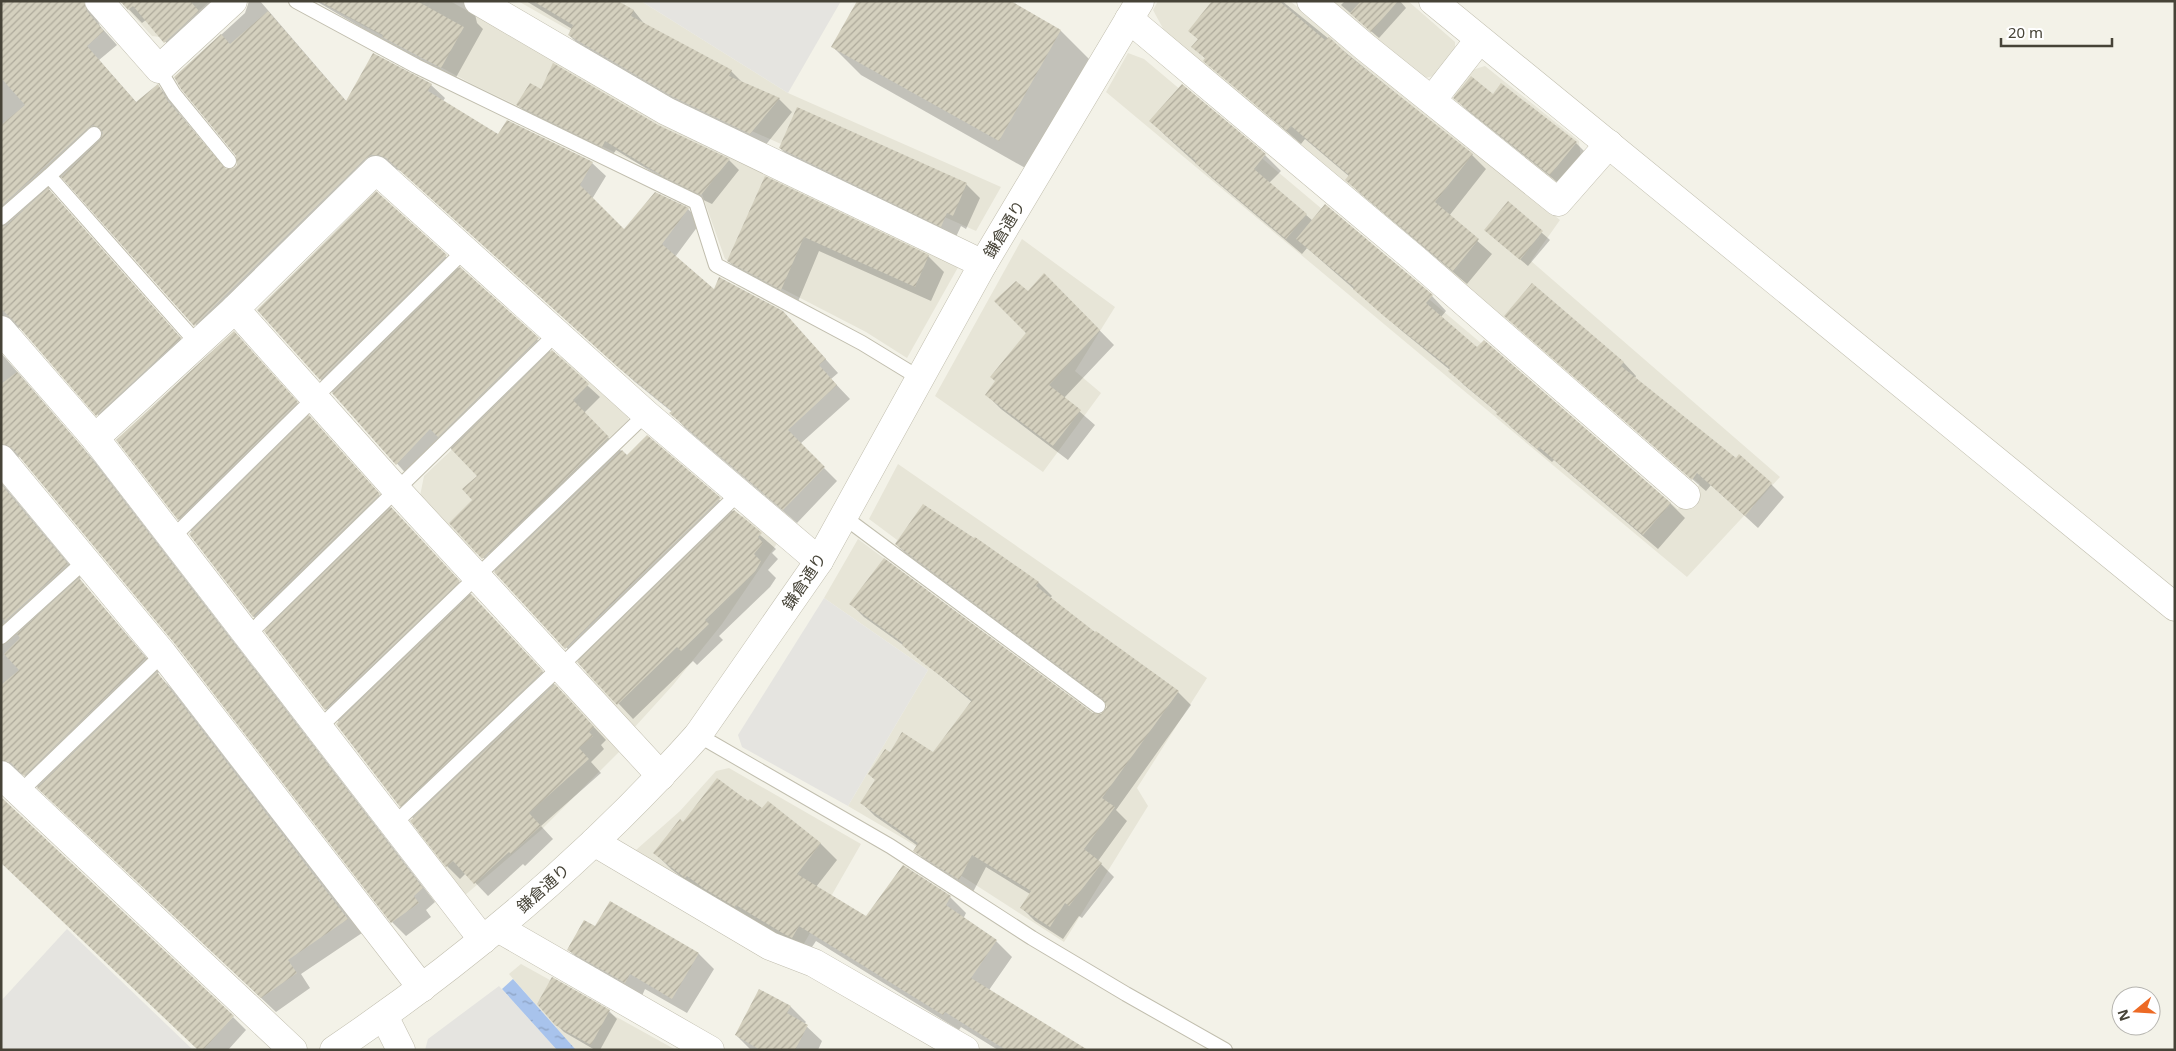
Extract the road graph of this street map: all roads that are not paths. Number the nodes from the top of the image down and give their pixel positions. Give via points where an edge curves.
1 (99, 1) edge
2 (233, 1) edge
3 (296, 1) edge
4 (478, 1) edge
5 (1311, 1) edge
6 (1433, 1) edge
7 (1135, 10) edge
8 (1479, 40) junction
9 (159, 69) junction
10 (1432, 100) junction
11 (94, 134) dead end
12 (1609, 144) junction
13 (229, 161) dead end
14 (49, 176) junction
15 (1, 218) edge
16 (464, 251) junction
17 (983, 264) junction
18 (235, 309) junction
19 (1, 330) edge
20 (556, 334) junction
21 (197, 343) junction
22 (921, 379) junction
23 (315, 399) junction
24 (646, 414) junction
25 (95, 438) junction
26 (1, 459) edge
27 (396, 489) junction
28 (739, 494) junction
29 (1686, 495) dead end
30 (844, 517) junction
31 (172, 538) junction
32 (86, 560) junction
33 (819, 561) junction
34 (477, 576) junction
35 (2175, 606) edge
36 (248, 636) junction
37 (1, 637) edge
38 (163, 654) junction
39 (560, 667) junction
40 (1098, 706) dead end
41 (319, 728) junction
42 (698, 735) junction
43 (661, 776) junction
44 (11, 783) edge
45 (394, 824) junction
46 (594, 842) junction
47 (491, 934) junction
48 (422, 988) junction
49 (384, 1016) junction
50 (293, 1050) edge
51 (334, 1050) edge
52 (401, 1050) edge
53 (710, 1050) edge
54 (965, 1050) edge
55 (1225, 1050) edge

1 - 9 street
2 - 9 street
3 - 22 lane via 416,66 696,202 716,264 862,343
4 - 17 street via 666,111
5 - 10 street
6 - 8 street
7 - 17 street, 鎌倉通り
7 - 29 street
8 - 10 street
8 - 12 street
9 - 13 lane via 174,94
10 - 12 street via 1558,202
11 - 14 lane
12 - 35 street
14 - 15 lane
14 - 21 lane
16 - 18 street via 376,170
16 - 20 street
16 - 23 lane
17 - 22 street, 鎌倉通り
18 - 21 street
18 - 23 street
19 - 25 street
20 - 24 street
20 - 27 lane
21 - 25 street
22 - 30 street, 鎌倉通り
23 - 27 street
23 - 31 lane
24 - 28 street
24 - 34 lane
25 - 31 street
26 - 32 street
27 - 34 street
27 - 36 lane
28 - 33 street
28 - 39 lane
30 - 33 street, 鎌倉通り
30 - 40 lane
31 - 36 street
32 - 37 lane
32 - 38 street
33 - 42 street, 鎌倉通り
34 - 39 street
34 - 41 lane
36 - 41 street
38 - 44 lane
38 - 48 street
39 - 43 street
39 - 45 lane
41 - 45 street
42 - 43 street, 鎌倉通り
42 - 55 lane via 890,846 1032,938
43 - 46 street, 鎌倉通り
44 - 50 street
45 - 47 street
46 - 47 street, 鎌倉通り
46 - 54 street via 770,946 814,963
47 - 48 street, 鎌倉通り
47 - 53 street
48 - 49 street, 鎌倉通り
49 - 51 street, 鎌倉通り
49 - 52 street

